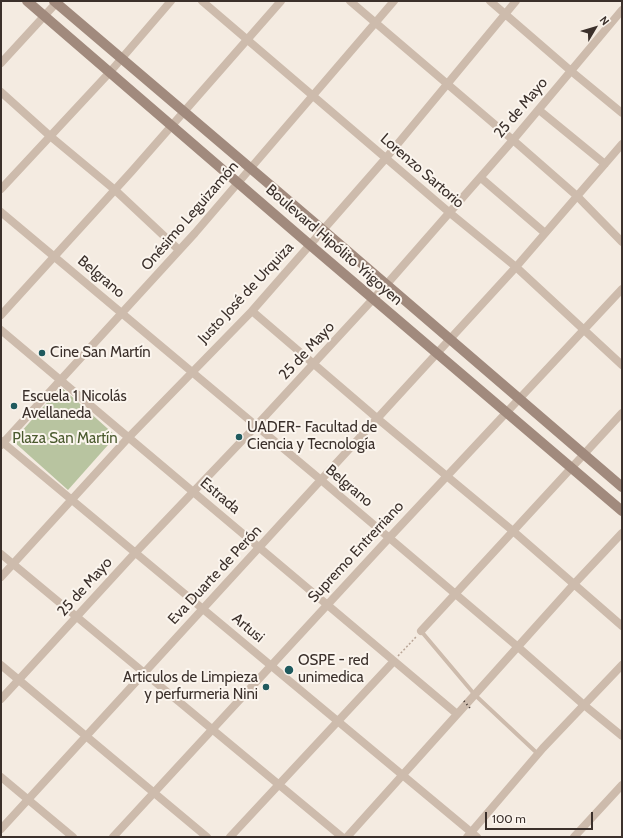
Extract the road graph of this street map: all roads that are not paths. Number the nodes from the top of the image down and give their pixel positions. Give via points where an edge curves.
1 (27, 1) edge
2 (171, 1) edge
3 (202, 1) edge
4 (281, 1) edge
5 (350, 1) edge
6 (394, 1) edge
7 (490, 1) edge
8 (516, 1) edge
9 (56, 2) edge
10 (622, 10) edge
11 (505, 14) junction
12 (45, 17) junction
13 (376, 23) junction
14 (247, 40) junction
15 (122, 59) junction
16 (1, 63) edge
17 (571, 71) junction
18 (110, 72) junction
19 (447, 84) junction
20 (1, 92) edge
21 (313, 96) junction
22 (539, 110) junction
23 (184, 112) junction
24 (622, 113) edge
25 (172, 125) junction
26 (50, 136) junction
27 (513, 140) junction
28 (622, 144) edge
29 (386, 158) junction
30 (605, 164) junction
31 (250, 169) junction
32 (481, 178) junction
33 (238, 182) junction
34 (1, 189) edge
35 (115, 190) junction
36 (577, 196) junction
37 (1, 212) edge
38 (450, 214) junction
39 (323, 230) junction
40 (545, 233) junction
41 (622, 242) edge
42 (310, 245) junction
43 (179, 250) junction
44 (54, 256) junction
45 (516, 267) junction
46 (386, 285) junction
47 (622, 289) edge
48 (373, 299) junction
49 (252, 311) junction
50 (122, 313) junction
51 (1, 315) edge
52 (1, 330) edge
53 (585, 330) junction
54 (450, 340) junction
55 (438, 353) junction
56 (313, 364) junction
57 (622, 365) edge
58 (191, 372) junction
59 (60, 380) junction
60 (519, 398) junction
61 (506, 412) junction
62 (622, 413) edge
63 (378, 418) junction
64 (256, 426) junction
65 (128, 438) junction
66 (2, 443) edge
67 (584, 455) junction
68 (572, 468) junction
69 (446, 476) junction
70 (321, 480) junction
71 (622, 487) edge
72 (193, 492) junction
73 (71, 500) junction
74 (622, 511) edge
75 (513, 531) junction
76 (622, 533) edge
77 (389, 538) junction
78 (259, 548) junction
79 (135, 553) junction
80 (1, 554) edge
81 (13, 564) junction
82 (1, 577) edge
83 (575, 583) junction
84 (454, 594) junction
85 (327, 605) junction
86 (203, 609) junction
87 (77, 617) junction
88 (622, 626) edge
89 (421, 631) joint
90 (518, 647) junction
91 (394, 661) junction
92 (622, 665) edge
93 (1, 666) edge
94 (271, 666) junction
95 (144, 673) junction
96 (19, 680) junction
97 (475, 694) junction
98 (1, 700) edge
99 (584, 705) junction
100 (457, 714) junction
101 (338, 721) junction
102 (212, 729) junction
103 (86, 736) junction
104 (622, 736) edge
105 (538, 754) junction
106 (402, 775) junction
107 (1, 777) edge
108 (279, 784) junction
109 (622, 785) edge
110 (154, 793) junction
111 (28, 799) junction
112 (1, 829) edge
113 (577, 834) edge
114 (472, 836) edge
115 (74, 837) edge
116 (113, 837) edge
117 (207, 837) edge
118 (230, 837) edge
119 (342, 837) edge
120 (347, 837) edge
121 (587, 837) edge

1 - 12 main road, Boulevard Hipólito Yrigoyen
2 - 15 street
3 - 14 street, Lorenzo Sartorio
4 - 14 street
5 - 13 street
6 - 13 street, Onésimo Leguizamón
7 - 11 street
8 - 11 street, Justo José de Urquiza
9 - 12 street
9 - 15 main road, Boulevard Hipólito Yrigoyen
10 - 17 street, 25 de Mayo
11 - 17 street
11 - 19 street, Justo José de Urquiza
12 - 16 street
12 - 18 main road, Boulevard Hipólito Yrigoyen
13 - 19 street
13 - 21 street, Onésimo Leguizamón
14 - 21 street, Lorenzo Sartorio
14 - 23 street
15 - 18 street
15 - 23 main road, Boulevard Hipólito Yrigoyen
17 - 22 street, 25 de Mayo
17 - 24 street
18 - 25 main road, Boulevard Hipólito Yrigoyen
18 - 26 street
19 - 27 street
19 - 29 street, Justo José de Urquiza
20 - 26 street
21 - 29 street, Lorenzo Sartorio
21 - 31 street, Onésimo Leguizamón
22 - 27 street, 25 de Mayo
22 - 30 street
23 - 25 street
23 - 31 main road, Boulevard Hipólito Yrigoyen
25 - 33 main road, Boulevard Hipólito Yrigoyen
25 - 35 street
26 - 34 street
26 - 35 street
27 - 32 street, 25 de Mayo
27 - 36 street
28 - 30 street, Eva Duarte de Perón
29 - 38 street, Lorenzo Sartorio
29 - 39 street, Justo José de Urquiza
30 - 36 street, Eva Duarte de Perón
31 - 33 street, Onésimo Leguizamón
31 - 39 main road, Boulevard Hipólito Yrigoyen
32 - 38 street, 25 de Mayo
32 - 40 street
33 - 42 main road, Boulevard Hipólito Yrigoyen
33 - 43 street, Onésimo Leguizamón
35 - 43 street
35 - 44 street
36 - 40 street, Eva Duarte de Perón
36 - 41 street
37 - 44 street, Belgrano
38 - 45 street, Lorenzo Sartorio
38 - 46 street, 25 de Mayo
39 - 42 street, Justo José de Urquiza
39 - 46 main road, Boulevard Hipólito Yrigoyen
40 - 45 street, Eva Duarte de Perón
42 - 48 main road, Boulevard Hipólito Yrigoyen
42 - 49 street, Justo José de Urquiza
43 - 50 street, Onésimo Leguizamón
44 - 50 street, Belgrano
44 - 51 street
45 - 53 street, Lorenzo Sartorio
45 - 54 street, Eva Duarte de Perón
46 - 48 street, 25 de Mayo
46 - 54 main road, Boulevard Hipólito Yrigoyen
47 - 53 street, Supremo Entrerriano
48 - 55 main road, Boulevard Hipólito Yrigoyen
48 - 56 street, 25 de Mayo
49 - 56 street
49 - 58 street, Justo José de Urquiza
50 - 58 street, Belgrano
50 - 59 street, Onésimo Leguizamón
52 - 59 street, Estrada
53 - 57 street, Lorenzo Sartorio
53 - 60 street, Supremo Entrerriano
54 - 55 street, Eva Duarte de Perón
54 - 60 main road, Boulevard Hipólito Yrigoyen
55 - 61 main road, Boulevard Hipólito Yrigoyen
55 - 63 street, Eva Duarte de Perón
56 - 63 street
56 - 64 street, 25 de Mayo
58 - 64 street, Belgrano
58 - 65 street, Justo José de Urquiza
59 - 65 street, Estrada
59 - 66 street, Onésimo Leguizamón
60 - 61 street, Supremo Entrerriano
60 - 67 main road, Boulevard Hipólito Yrigoyen
61 - 68 main road, Boulevard Hipólito Yrigoyen
61 - 69 street, Supremo Entrerriano
62 - 67 street
63 - 69 street
63 - 70 street, Eva Duarte de Perón
64 - 70 street, Belgrano
64 - 72 street, 25 de Mayo
65 - 72 street, Estrada
65 - 73 street, Justo José de Urquiza
66 - 73 street, Artusi
67 - 68 street
67 - 71 main road, Boulevard Hipólito Yrigoyen
68 - 74 main road, Boulevard Hipólito Yrigoyen
68 - 75 street
69 - 75 street
69 - 77 street, Supremo Entrerriano
70 - 77 street, Belgrano
70 - 78 street, Eva Duarte de Perón
72 - 78 street, Estrada
72 - 79 street, 25 de Mayo
73 - 79 street, Artusi
73 - 81 street, Justo José de Urquiza
75 - 83 street
75 - 84 street
76 - 83 street
77 - 84 street, Belgrano
77 - 85 street, Supremo Entrerriano
78 - 85 street, Estrada
78 - 86 street, Eva Duarte de Perón
79 - 86 street, Artusi
79 - 87 street, 25 de Mayo
80 - 81 street
81 - 82 street, Justo José de Urquiza
81 - 87 street
83 - 88 street
83 - 90 street
84 - 89 street
84 - 90 street, Belgrano
85 - 91 street, Estrada
85 - 94 street, Supremo Entrerriano
86 - 94 street, Artusi
86 - 95 street, Eva Duarte de Perón
87 - 95 street
87 - 96 street, 25 de Mayo
89 - 97 lane
90 - 97 street
90 - 99 street, Belgrano
91 - 100 street, Estrada
91 - 101 street
92 - 99 street
93 - 96 street
94 - 101 street, Artusi
94 - 102 street, Supremo Entrerriano
95 - 102 street
95 - 103 street, Eva Duarte de Perón
96 - 98 street, 25 de Mayo
96 - 103 street
97 - 100 street
97 - 105 lane
99 - 104 street, Belgrano
99 - 105 street
100 - 106 street
101 - 106 street, Artusi
101 - 108 street
102 - 108 street
102 - 110 street, Supremo Entrerriano
103 - 110 street
103 - 111 street, Eva Duarte de Perón
105 - 114 street
106 - 114 street, Artusi
106 - 120 street
107 - 111 street
108 - 118 street
108 - 119 street
109 - 113 street
110 - 116 street, Supremo Entrerriano
110 - 117 street
111 - 112 street, Eva Duarte de Perón
111 - 115 street
113 - 121 street

